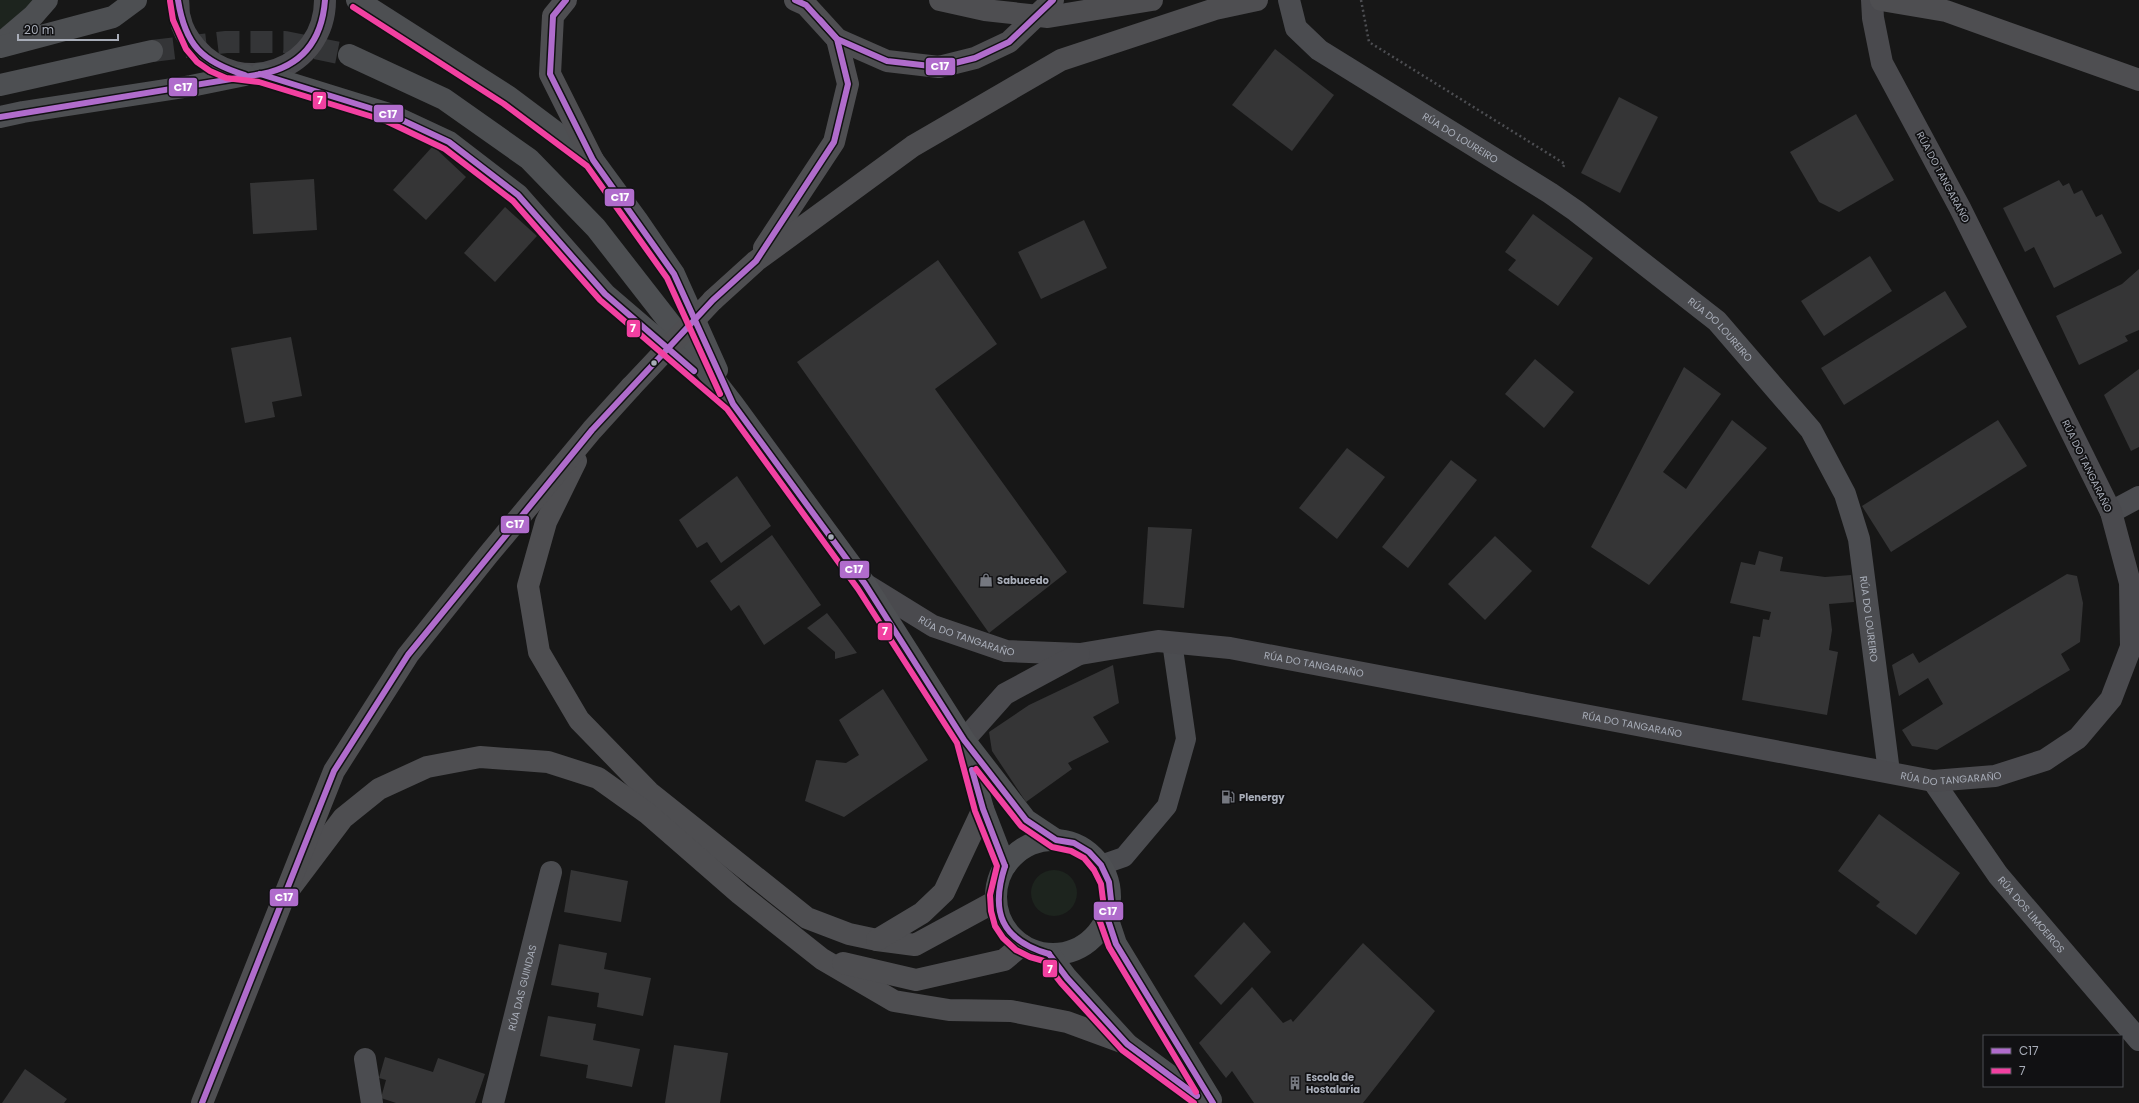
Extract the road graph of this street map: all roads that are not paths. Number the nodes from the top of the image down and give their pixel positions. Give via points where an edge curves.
1 (46, 0) edge
2 (136, 0) edge
3 (178, 0) edge
4 (325, 0) edge
5 (357, 0) edge
6 (566, 0) edge
7 (795, 0) edge
8 (940, 0) edge
9 (1053, 0) edge
10 (1152, 0) edge
11 (1257, 0) edge
12 (1289, 0) edge
13 (1872, 0) edge
14 (1881, 0) edge
15 (1038, 16) junction
16 (837, 39) junction
17 (0, 44) edge
18 (0, 47) edge
19 (152, 51) tunnel mouth
20 (349, 55) tunnel mouth
21 (253, 74) junction
22 (2139, 80) edge
23 (0, 85) edge
24 (0, 117) edge
25 (593, 160) junction
26 (756, 261) junction
27 (733, 404) junction
28 (592, 430) junction
29 (2139, 497) edge
30 (2111, 512) junction
31 (865, 584) junction
32 (1172, 642) junction
33 (1080, 654) junction
34 (964, 740) junction
35 (1889, 772) junction
36 (1933, 781) junction
37 (983, 809) junction
38 (1056, 840) junction
39 (1102, 865) junction
40 (1005, 866) junction
41 (551, 872) dead end
42 (282, 899) junction
43 (996, 901) junction
44 (1107, 917) junction
45 (877, 940) junction
46 (1022, 945) junction
47 (1048, 954) junction
48 (822, 958) junction
49 (2139, 1040) edge
50 (1127, 1044) junction
51 (365, 1058) dead end
52 (202, 1103) edge
53 (372, 1103) edge
54 (493, 1103) edge
55 (1207, 1103) edge
56 (1212, 1103) edge

1 - 17 main road via 33,16
2 - 18 main road via 113,18
3 - 21 street via 180,19 189,40 204,57 223,69
4 - 21 street via 325,14 317,36 302,55 283,68
5 - 25 main road via 510,97
6 - 25 highway via 553,16 550,74
7 - 16 highway via 806,5
8 - 15 highway via 985,10
9 - 15 highway
10 - 15 highway via 1048,17
11 - 26 highway via 1214,9 1061,60 913,146
12 - 35 street, RÚA DO LOUREIRO via 1296,28 1319,50 1550,193 1717,321 1811,430 1845,494 1859,539
13 - 30 street, RÚA DO TANGARAÑO via 1882,63 1960,208
14 - 22 highway via 1946,11
15 - 16 highway via 1009,42 975,58 938,67 887,61
16 - 26 highway via 848,84 834,142
19 - 23 main road
20 - 27 main road via 444,99 529,159 596,228
21 - 24 main road
21 - 27 main road via 389,114 449,142 518,195 605,294
25 - 27 main road via 674,274
26 - 28 highway, bridge via 713,300
27 - 31 main road
28 - 42 highway via 488,554 408,655 334,771
28 - 45 highway via 546,522 528,586 538,652 579,720 650,792 807,918 849,934
29 - 30 street
30 - 36 street, RÚA DO TANGARAÑO via 2130,583 2131,647 2111,699 2078,738 2045,760 1995,776
31 - 33 street, RÚA DO TANGARAÑO via 933,626 1006,651
31 - 34 main road
32 - 33 street, RÚA DO TANGARAÑO via 1158,641
32 - 35 street, RÚA DO TANGARAÑO via 1238,649
32 - 39 lane via 1186,739 1167,806 1124,857
33 - 34 street, RÚA DO TANGARAÑO via 1005,694
34 - 37 main road
34 - 38 main road via 1026,820
35 - 36 street, RÚA DO TANGARAÑO
36 - 49 street, RÚA DOS LIMOEIROS via 1998,875
37 - 40 main road
37 - 45 highway via 944,892 922,913
38 - 39 main road via 1074,843 1089,852
38 - 40 main road via 1041,841 1027,846
39 - 44 main road via 1109,882 1111,900
40 - 43 main road via 998,883
41 - 54 street, RÚA DAS GUINDAS
42 - 48 highway via 343,818 379,789 426,767 480,757 548,762 598,778 647,813 740,894
42 - 52 highway
43 - 45 highway via 916,944
43 - 46 main road via 1000,918 1009,934
44 - 47 main road via 1098,934 1084,946 1067,953
44 - 56 main road via 1116,944
46 - 47 main road via 1034,952
46 - 48 highway via 1004,960 916,980
47 - 50 main road
48 - 50 highway via 894,1001 949,1010 1011,1012 1067,1022
50 - 55 main road
51 - 53 street

